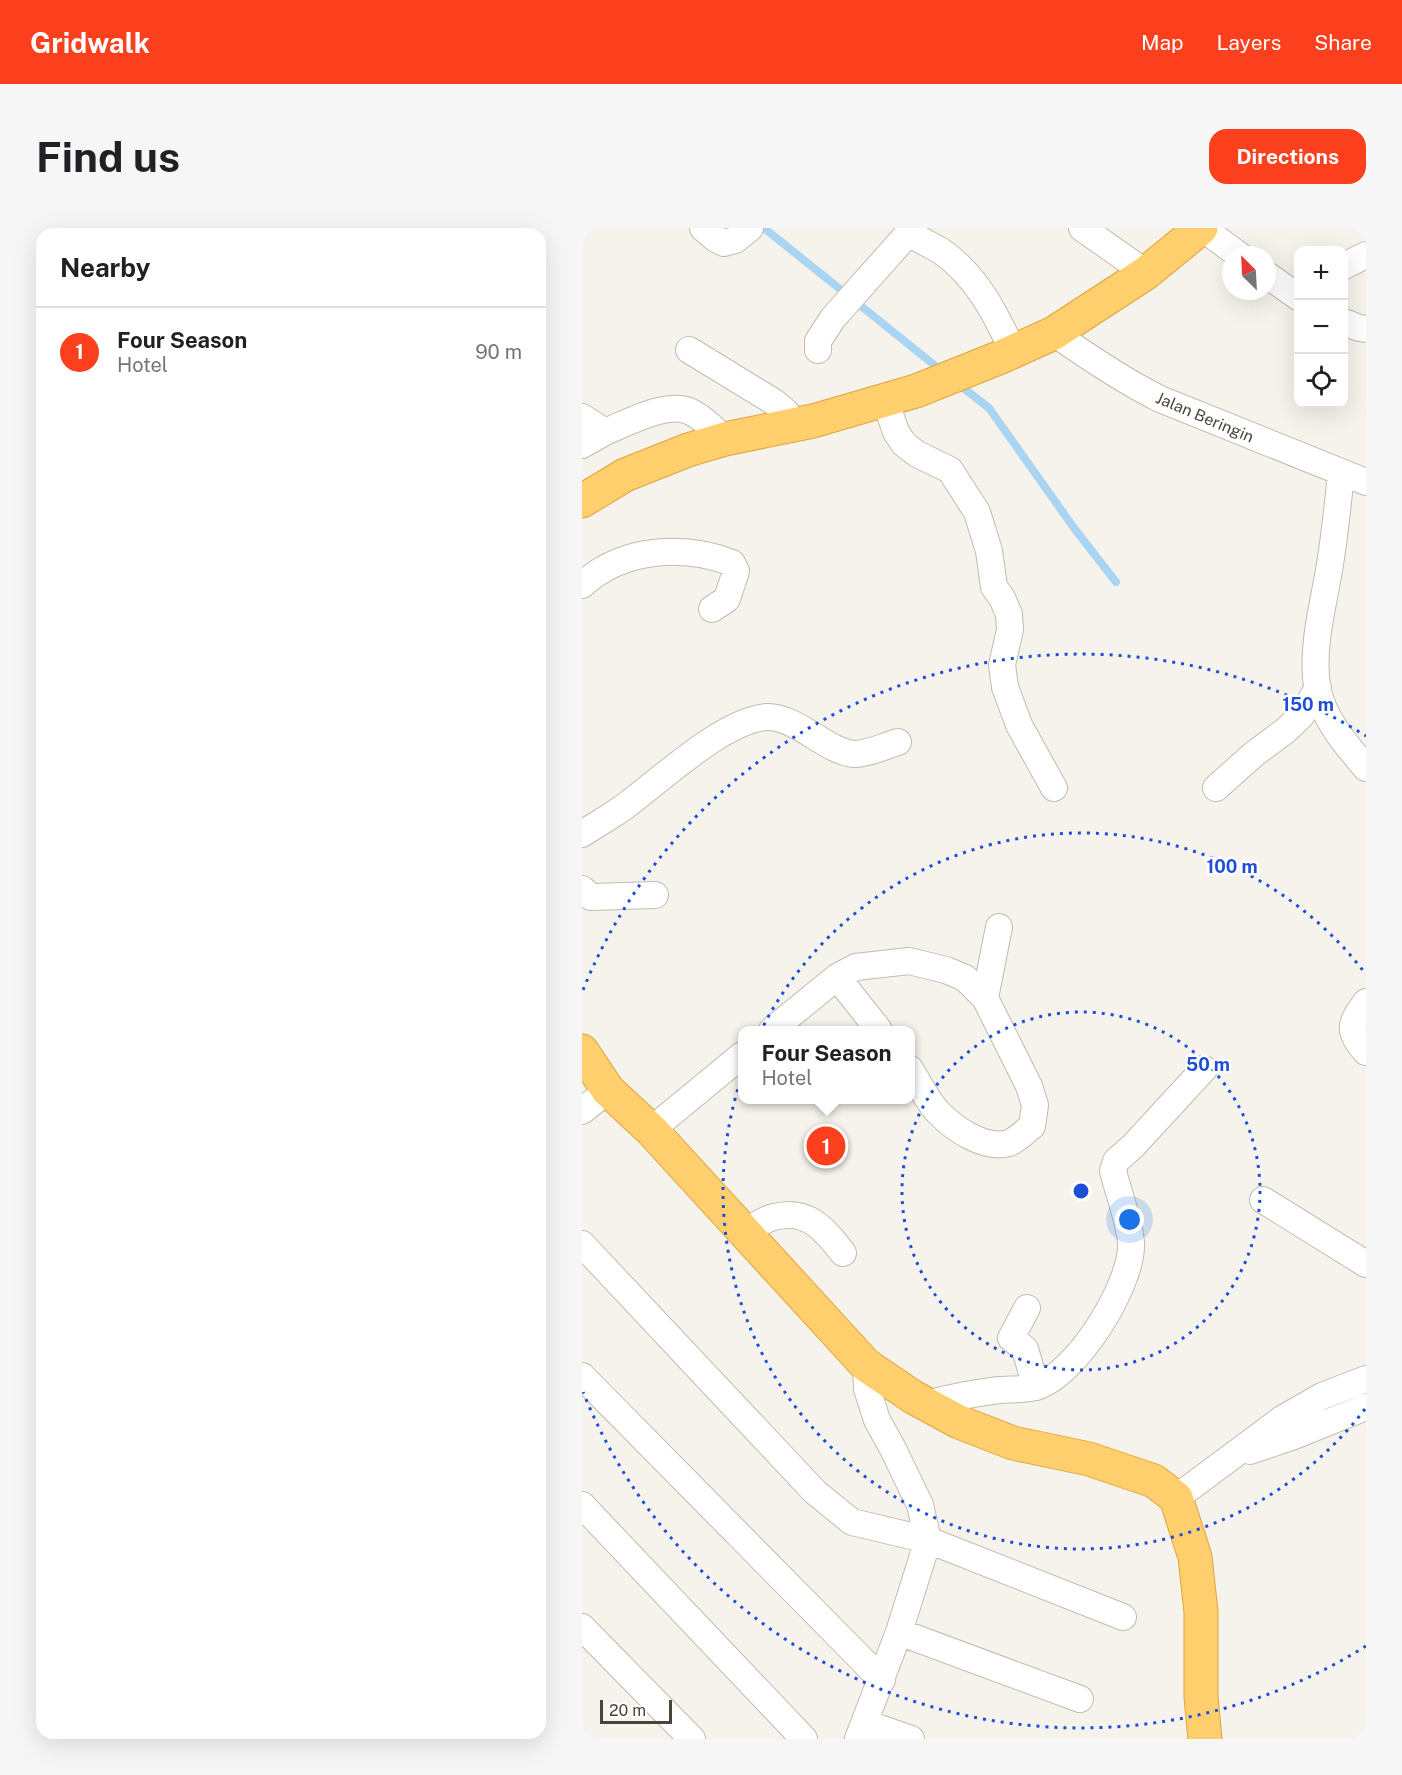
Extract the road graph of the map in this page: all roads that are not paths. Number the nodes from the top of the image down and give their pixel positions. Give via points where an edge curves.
1 (703, 228) edge
2 (750, 228) edge
3 (1082, 228) edge
4 (1201, 228) edge
5 (910, 231) edge
6 (1226, 246) edge
7 (1366, 255) edge
8 (1348, 264) edge
9 (1146, 273) junction
10 (1276, 280) edge
11 (1294, 291) edge
12 (1348, 324) edge
13 (1366, 329) edge
14 (1054, 333) junction
15 (689, 350) dead end
16 (818, 350) dead end
17 (1007, 354) junction
18 (885, 400) junction
19 (582, 417) edge
20 (795, 425) junction
21 (606, 432) junction
22 (725, 439) junction
23 (582, 445) edge
24 (1341, 473) junction
25 (1366, 482) edge
26 (582, 501) edge
27 (582, 585) edge
28 (712, 609) dead end
29 (1318, 688) junction
30 (898, 742) dead end
31 (1366, 768) edge
32 (1054, 788) dead end
33 (1216, 788) dead end
34 (582, 834) edge
35 (582, 889) edge
36 (655, 895) dead end
37 (999, 927) dead end
38 (837, 977) junction
39 (985, 998) junction
40 (1366, 1002) edge
41 (777, 1026) edge
42 (876, 1026) edge
43 (582, 1051) edge
44 (1366, 1052) edge
45 (738, 1058) edge
46 (1204, 1069) dead end
47 (915, 1077) edge
48 (608, 1090) junction
49 (582, 1111) edge
50 (651, 1130) junction
51 (1263, 1200) dead end
52 (745, 1232) junction
53 (582, 1244) edge
54 (843, 1253) dead end
55 (1366, 1264) edge
56 (1027, 1308) dead end
57 (866, 1365) junction
58 (582, 1376) edge
59 (1366, 1379) edge
60 (1036, 1387) junction
61 (926, 1404) junction
62 (1366, 1407) edge
63 (1227, 1459) junction
64 (1176, 1498) junction
65 (582, 1505) edge
66 (928, 1540) junction
67 (1123, 1617) dead end
68 (582, 1627) edge
69 (899, 1632) junction
70 (882, 1680) junction
71 (1080, 1699) dead end
72 (862, 1731) edge
73 (692, 1739) edge
74 (804, 1739) edge
75 (911, 1739) edge
76 (1205, 1739) edge

1 - 2 street via 724,243
3 - 9 street
4 - 6 street
4 - 9 highway
5 - 16 street via 833,318 818,341
5 - 17 street via 942,252 981,289 993,308
7 - 8 street
9 - 14 highway
10 - 11 street
12 - 13 street
14 - 17 highway
14 - 24 street, Jalan Beringin via 1160,399
15 - 20 street via 774,402
17 - 18 highway
18 - 20 highway
18 - 32 street via 904,444 950,470 977,512 989,551 994,587 1009,614 1010,630 1002,665 1005,687 1019,725
19 - 21 street
20 - 22 highway
21 - 22 street via 679,407 692,412
21 - 23 street
22 - 26 highway via 625,476
24 - 25 street, Jalan Beringin
24 - 29 street via 1320,616
27 - 28 street via 621,561 651,552 716,556 732,563 736,571 727,599
29 - 31 street via 1331,723
29 - 33 street via 1301,716
30 - 34 street via 855,754 843,752 781,720 768,717 750,721 692,755
35 - 36 street via 591,897
37 - 39 street
38 - 39 street via 856,967 909,961 965,978
38 - 41 street
38 - 42 street
39 - 47 street via 1029,1086 1035,1105 1032,1126 1010,1143 977,1140 938,1112
40 - 44 street via 1352,1020 1356,1041
43 - 48 highway
45 - 50 street
46 - 60 street via 1116,1161 1113,1171 1131,1242 1128,1269 1108,1311 1077,1357
48 - 49 street
48 - 50 highway
50 - 52 highway
51 - 55 street
52 - 54 street via 774,1217 800,1215 823,1228
52 - 57 highway
53 - 66 street via 816,1492 852,1522
56 - 60 street via 1011,1338 1026,1349
57 - 61 highway
57 - 66 street via 867,1389 877,1420 920,1505
58 - 70 street
59 - 63 street via 1292,1413
60 - 61 street
61 - 64 highway via 1013,1443 1089,1459 1154,1481
62 - 63 street
63 - 64 street
64 - 76 highway via 1195,1557
65 - 74 street
66 - 67 street
66 - 69 street
68 - 73 street
69 - 70 street
69 - 71 street
70 - 72 street
72 - 75 street

